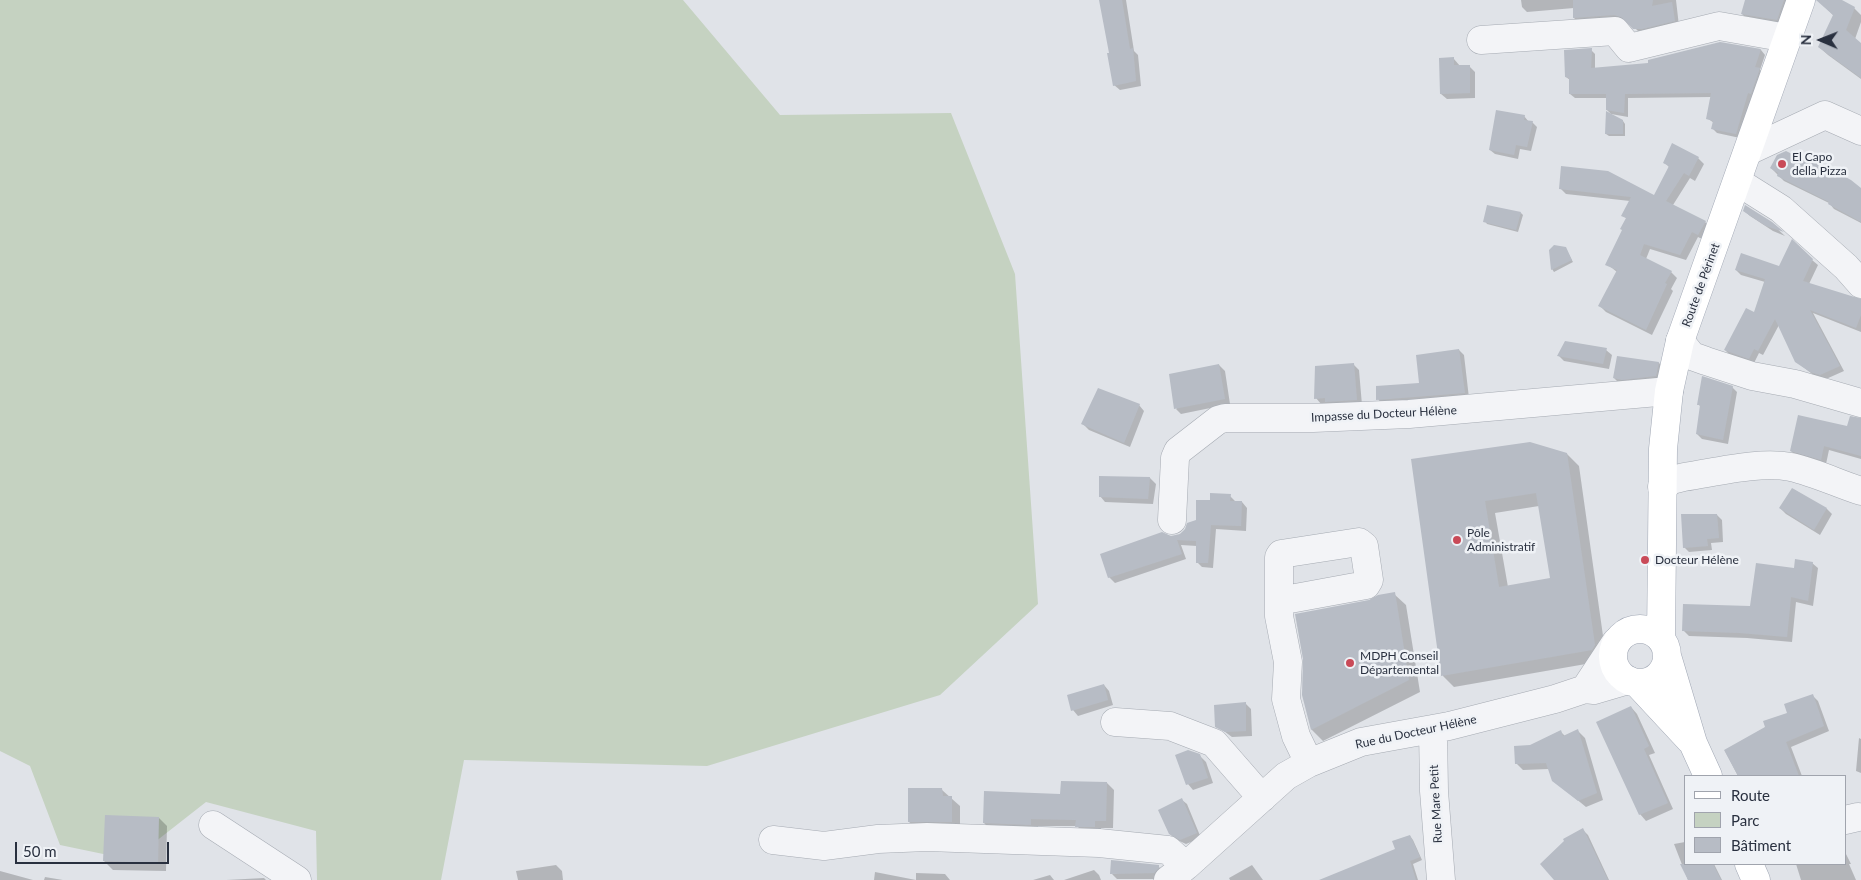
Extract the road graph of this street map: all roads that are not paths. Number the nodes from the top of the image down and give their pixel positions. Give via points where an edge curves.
1 (1801, 0) edge
2 (1788, 38) junction
3 (1481, 40) dead end
4 (1861, 131) edge
5 (1748, 151) junction
6 (1738, 182) junction
7 (1861, 284) edge
8 (1680, 341) junction
9 (1669, 391) junction
10 (1861, 403) edge
11 (1662, 487) junction
12 (1861, 492) edge
13 (1172, 520) dead end
14 (1662, 582) junction
15 (1279, 601) dead end
16 (1623, 637) junction
17 (1664, 647) junction
18 (1632, 681) junction
19 (1585, 689) junction
20 (1115, 722) dead end
21 (1433, 729) junction
22 (1693, 743) junction
23 (1309, 763) junction
24 (1708, 775) edge
25 (1262, 798) junction
26 (214, 825) dead end
27 (773, 840) dead end
28 (1749, 865) edge
29 (1177, 873) edge
30 (297, 880) edge
31 (1441, 880) edge
32 (1756, 880) edge

1 - 2 main road, Route de Périnet
2 - 3 street via 1719,26 1628,48 1615,31
2 - 5 main road, Route de Périnet
4 - 5 street via 1825,115
5 - 6 main road, Route de Périnet
6 - 7 street via 1781,209
6 - 8 main road, Route de Périnet
8 - 9 main road, Route de Périnet
8 - 10 street via 1692,356 1706,361
9 - 11 main road, Route de Périnet
9 - 13 street, Impasse du Docteur Hélène via 1409,414 1222,419 1178,452 1175,458
11 - 12 street via 1684,477 1778,466
11 - 14 main road, Route de Périnet
14 - 16 main road
14 - 17 main road, Route de Périnet
15 - 23 street via 1288,662 1286,699 1296,736
16 - 17 main road via 1637,628 1646,629 1655,632
16 - 18 main road via 1613,659 1621,675
16 - 19 street
17 - 18 main road via 1666,665 1661,673 1646,682
17 - 22 main road
18 - 19 street, Rue du Docteur Hélène
18 - 22 main road
19 - 21 street, Rue du Docteur Hélène
20 - 25 street via 1170,726 1214,742
21 - 23 street, Rue du Docteur Hélène via 1361,742
21 - 31 street, Rue Mare Petit
22 - 24 main road
23 - 25 street, Rue du Docteur Hélène via 1286,776
25 - 29 street, Rue du Docteur Hélène
26 - 30 street
27 - 29 street via 824,846 885,838 927,837 1099,844 1168,850
28 - 32 main road

